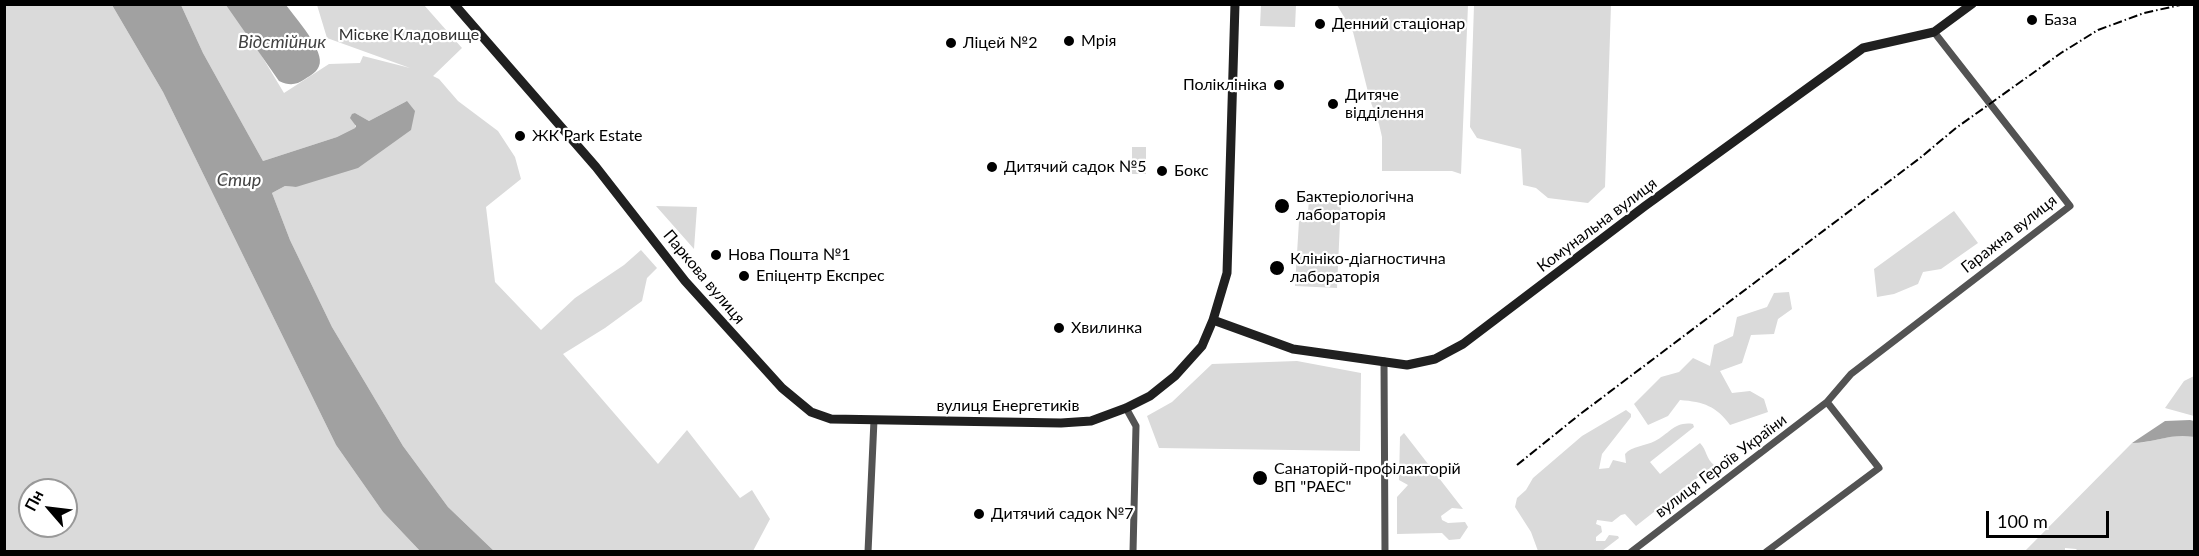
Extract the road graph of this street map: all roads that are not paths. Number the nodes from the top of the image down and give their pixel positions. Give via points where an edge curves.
1 (454, 4) edge
2 (1235, 4) edge
3 (1972, 4) edge
4 (1934, 32) junction
5 (1213, 320) junction
6 (1384, 362) junction
7 (1827, 402) junction
8 (1126, 408) junction
9 (874, 420) junction
10 (868, 552) edge
11 (1133, 552) edge
12 (1384, 552) edge
13 (1631, 552) edge
14 (1766, 552) edge

1 - 9 street, Паркова вулиця via 596,167 685,280 782,388 811,412 831,419
2 - 5 street, вулиця Енергетиків via 1227,273
3 - 4 street, Комунальна вулиця
4 - 6 street, Комунальна вулиця via 1863,48 1463,344 1434,359 1413,364
4 - 7 street, Гаражна вулиця via 2070,206 1851,374
5 - 6 street, Комунальна вулиця via 1293,349
5 - 8 street, вулиця Енергетиків via 1202,346 1175,376 1150,396
6 - 12 street
7 - 13 street, вулиця Героїв України
7 - 14 street via 1879,468
8 - 9 street, вулиця Енергетиків via 1091,421 1061,423
8 - 11 street via 1136,426
9 - 10 street

